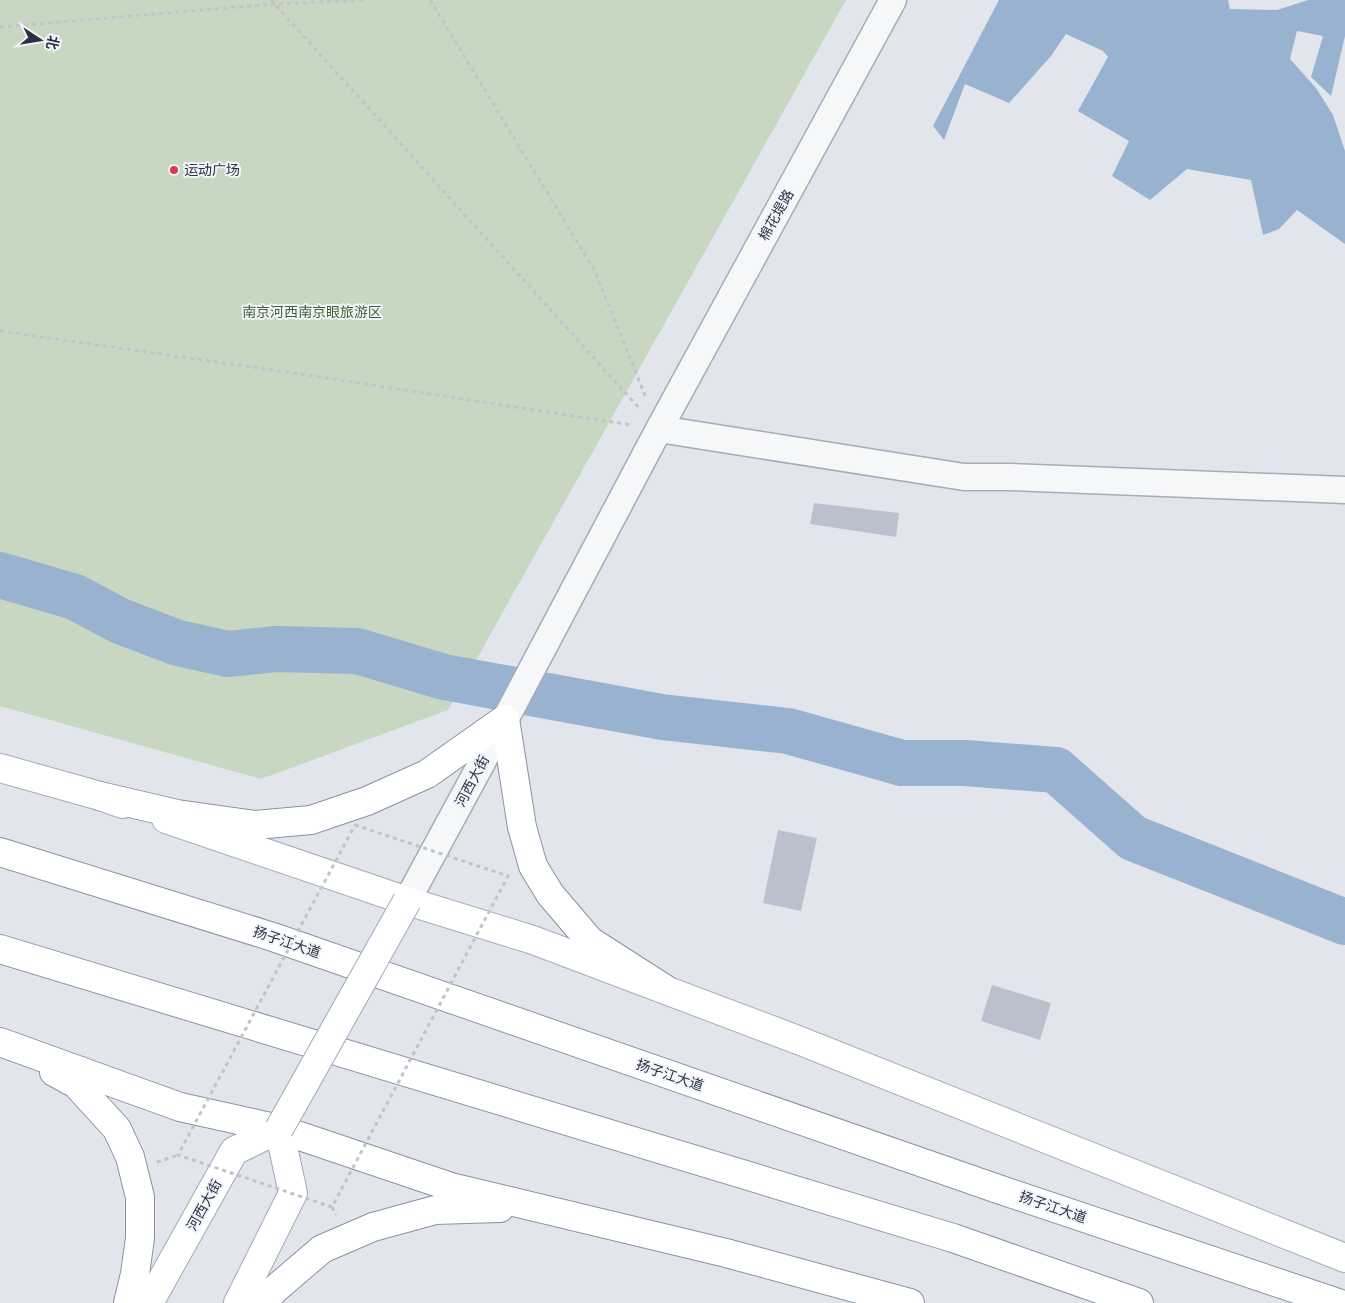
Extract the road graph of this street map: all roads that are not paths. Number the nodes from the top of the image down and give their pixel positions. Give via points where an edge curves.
1 (893, 0) edge
2 (658, 429) junction
3 (1345, 490) edge
4 (506, 719) junction
5 (0, 768) edge
6 (100, 796) junction
7 (0, 852) edge
8 (407, 901) junction
9 (0, 949) edge
10 (665, 989) junction
11 (0, 1043) edge
12 (279, 1129) junction
13 (548, 1210) junction
14 (1345, 1258) edge
15 (128, 1303) edge
16 (148, 1303) edge
17 (238, 1303) edge
18 (264, 1303) edge
19 (910, 1303) edge
20 (1139, 1303) edge
21 (1338, 1303) edge

1 - 2 street, 棉花堤路
2 - 3 street via 964,477
2 - 4 street, 河西大街
4 - 6 main road via 427,774 367,801 311,820 255,825 177,814
4 - 8 street, 河西大街
4 - 10 main road via 522,827 533,866 550,894 590,941
5 - 6 main road
6 - 8 main road
7 - 21 main road, 扬子江大道 via 273,937 1007,1192
8 - 10 main road via 534,940
8 - 12 main road, 河西大街, bridge
9 - 20 main road via 953,1238
10 - 14 main road
11 - 12 main road via 180,1107
11 - 15 main road via 76,1084 117,1129 130,1157 140,1197 140,1238
12 - 13 main road via 451,1187
12 - 16 main road, 河西大街 via 234,1151
12 - 17 main road via 293,1193
13 - 18 main road via 435,1210 373,1227 322,1249 274,1290
13 - 19 main road via 726,1253

